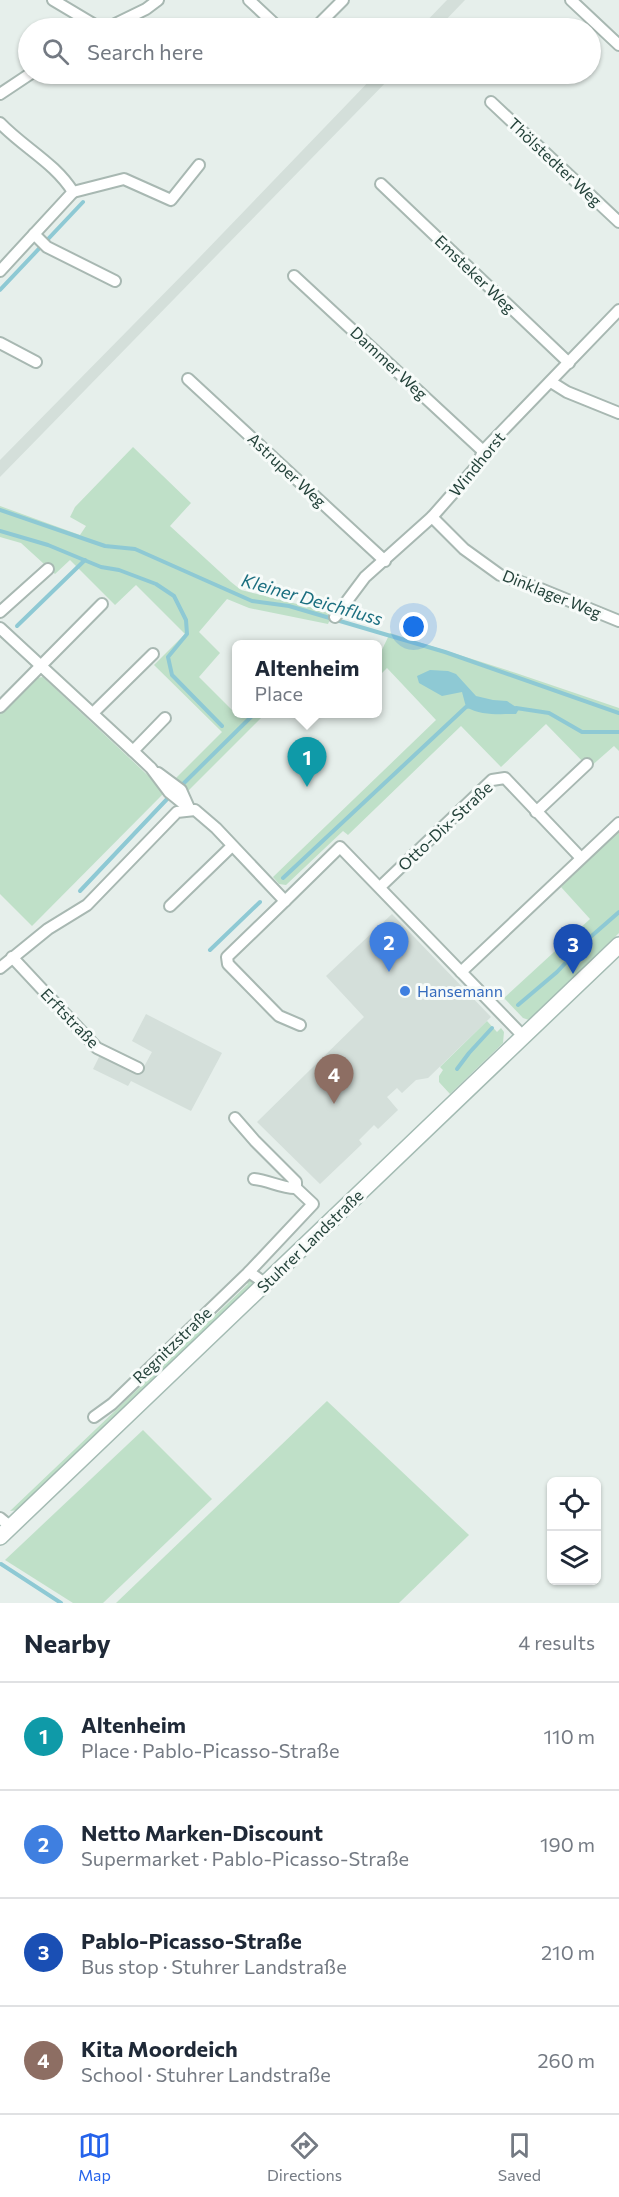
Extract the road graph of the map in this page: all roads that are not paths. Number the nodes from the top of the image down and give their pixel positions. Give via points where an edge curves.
1 (53, 0) edge
2 (158, 0) edge
3 (249, 0) edge
4 (343, 0) edge
5 (571, 0) edge
6 (83, 18) edge
7 (128, 18) edge
8 (268, 18) edge
9 (325, 18) edge
10 (590, 18) edge
11 (601, 28) edge
12 (619, 45) edge
13 (18, 82) edge
14 (0, 94) edge
15 (491, 102) dead end
16 (0, 123) edge
17 (200, 165) dead end
18 (381, 184) dead end
19 (73, 192) junction
20 (619, 222) edge
21 (40, 241) junction
22 (0, 272) edge
23 (294, 276) dead end
24 (115, 281) dead end
25 (619, 310) edge
26 (0, 343) edge
27 (36, 362) dead end
28 (569, 363) junction
29 (188, 379) dead end
30 (551, 382) junction
31 (619, 413) edge
32 (483, 451) junction
33 (432, 518) junction
34 (385, 561) junction
35 (48, 569) dead end
36 (102, 604) dead end
37 (0, 612) edge
38 (335, 617) dead end
39 (619, 621) edge
40 (0, 628) edge
41 (153, 654) dead end
42 (42, 665) junction
43 (0, 707) edge
44 (93, 713) junction
45 (165, 718) dead end
46 (133, 751) junction
47 (587, 764) dead end
48 (190, 809) junction
49 (536, 812) junction
50 (619, 823) edge
51 (232, 846) junction
52 (581, 858) junction
53 (380, 887) junction
54 (285, 901) junction
55 (170, 906) dead end
56 (619, 945) edge
57 (12, 957) junction
58 (0, 968) edge
59 (461, 972) junction
60 (300, 1024) dead end
61 (524, 1037) junction
62 (138, 1068) dead end
63 (235, 1118) dead end
64 (254, 1179) dead end
65 (296, 1188) junction
66 (249, 1272) junction
67 (266, 1284) junction
68 (93, 1417) dead end
69 (4, 1527) edge

1 - 6 street
2 - 7 street
3 - 8 street
4 - 9 street
5 - 10 street
11 - 12 street
13 - 14 street
15 - 20 street, Thölstedter Weg
16 - 19 street via 53,167
17 - 19 street via 171,200 124,180
18 - 28 street, Emsteker Weg
19 - 21 street
21 - 22 street
21 - 24 street
23 - 32 street, Dammer Weg
25 - 28 street, Windhorst
26 - 27 street
28 - 30 street, Windhorst
29 - 34 street, Astruper Weg
30 - 31 street
30 - 32 street, Windhorst
32 - 33 street, Windhorst via 477,466
33 - 34 street, Windhorst
33 - 39 street, Dinklager Weg via 464,549 500,575
34 - 38 street, Windhorst via 365,577
35 - 37 street
36 - 42 street
40 - 42 street
41 - 44 street
42 - 43 street
42 - 44 street
44 - 46 street
45 - 46 street
46 - 48 street via 169,792
47 - 49 street
48 - 51 street via 200,812
48 - 57 street via 177,812 87,904
49 - 52 street, Otto-Dix-Straße
49 - 53 street, Otto-Dix-Straße via 505,778 492,780
50 - 52 street
51 - 54 street
51 - 55 street
52 - 59 street
53 - 54 street via 340,847
53 - 59 street
54 - 60 street via 227,957 228,964 276,1014
56 - 61 main road, Stuhrer Landstraße
57 - 58 street
57 - 62 street, Erftstraße via 97,1048
59 - 61 street
61 - 67 main road, Stuhrer Landstraße
63 - 65 street, Regnitzstraße via 296,1182
64 - 65 street
65 - 66 street, Regnitzstraße via 313,1204
66 - 67 street
66 - 68 street, Regnitzstraße via 112,1404
67 - 69 main road, Stuhrer Landstraße

